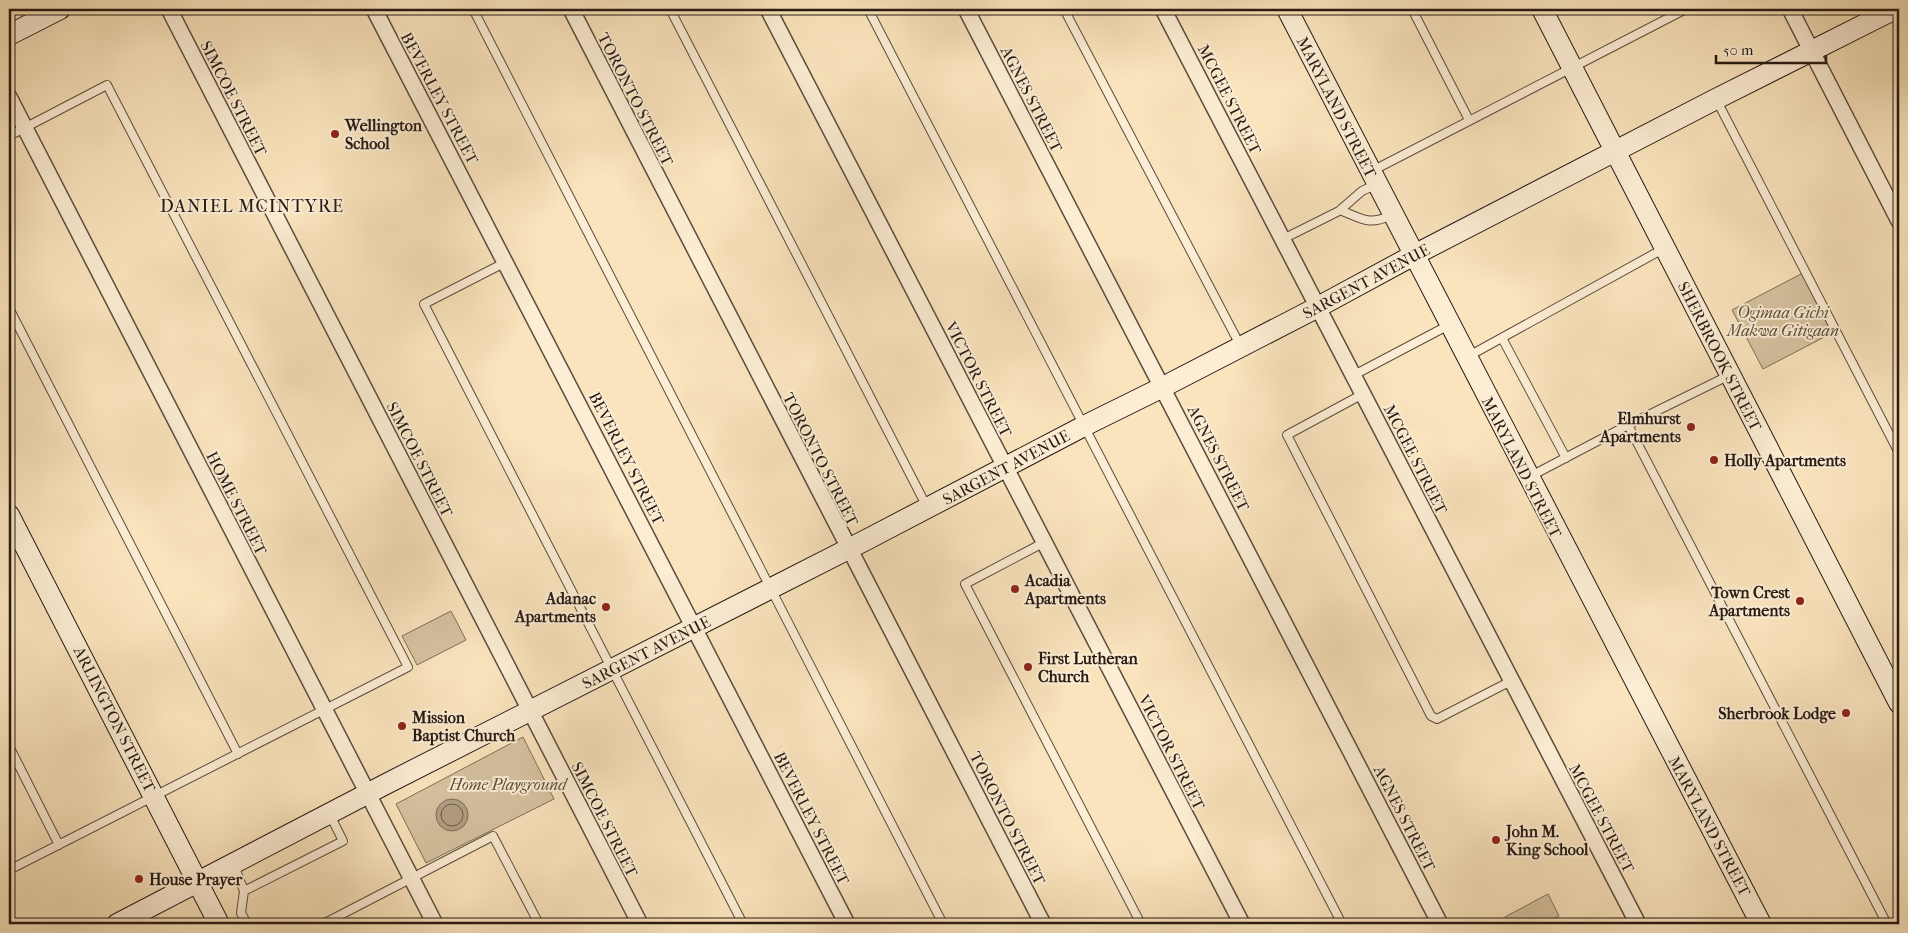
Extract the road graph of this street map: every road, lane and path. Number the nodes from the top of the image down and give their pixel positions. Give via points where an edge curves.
1 (60, 9) edge
2 (169, 9) edge
3 (374, 9) edge
4 (473, 9) edge
5 (571, 9) edge
6 (670, 9) edge
7 (768, 9) edge
8 (868, 9) edge
9 (966, 9) edge
10 (1064, 9) edge
11 (1163, 9) edge
12 (1287, 9) edge
13 (1412, 9) edge
14 (1542, 9) edge
15 (1686, 9) edge
16 (1790, 9) edge
17 (1895, 9) edge
18 (1671, 12) edge
19 (9, 35) edge
20 (1811, 51) junction
21 (1573, 68) junction
22 (9, 97) edge
23 (1716, 99) junction
24 (1469, 120) junction
25 (24, 128) junction
26 (9, 136) edge
27 (1616, 152) junction
28 (1373, 178) junction
29 (1340, 210) junction
30 (1393, 214) junction
31 (1899, 221) edge
32 (1283, 239) junction
33 (1665, 248) junction
34 (1414, 255) junction
35 (506, 262) junction
36 (1318, 307) junction
37 (9, 308) edge
38 (1450, 324) junction
39 (1502, 338) junction
40 (1241, 347) junction
41 (1467, 357) junction
42 (1354, 375) junction
43 (1730, 375) junction
44 (1163, 387) junction
45 (1363, 394) junction
46 (1628, 425) junction
47 (1084, 426) junction
48 (1899, 453) edge
49 (1566, 458) junction
50 (1005, 468) junction
51 (1527, 478) junction
52 (928, 508) junction
53 (9, 515) edge
54 (1043, 543) junction
55 (848, 549) junction
56 (770, 589) junction
57 (694, 627) junction
58 (611, 669) junction
59 (1511, 681) junction
60 (1899, 703) edge
61 (324, 710) junction
62 (529, 710) junction
63 (9, 746) edge
64 (238, 754) junction
65 (368, 793) junction
66 (155, 797) junction
67 (329, 814) junction
68 (60, 845) junction
69 (234, 864) junction
70 (9, 870) edge
71 (411, 878) junction
72 (198, 883) junction
73 (244, 891) junction
74 (117, 924) edge
75 (219, 924) edge
76 (247, 924) edge
77 (324, 924) edge
78 (435, 924) edge
79 (539, 924) edge
80 (640, 924) edge
81 (743, 924) edge
82 (847, 924) edge
83 (942, 924) edge
84 (1043, 924) edge
85 (1141, 924) edge
86 (1242, 924) edge
87 (1342, 924) edge
88 (1440, 924) edge
89 (1638, 924) edge
90 (1761, 924) edge
91 (1887, 924) edge

1 - 19 main road
2 - 62 street, SIMCOE STREET
3 - 35 street, BEVERLEY STREET
4 - 56 lane
5 - 55 street, TORONTO STREET
6 - 52 lane
7 - 50 street, VICTOR STREET
8 - 47 lane
9 - 44 street, AGNES STREET
10 - 40 lane
11 - 32 street, MCGEE STREET
12 - 28 main road, MARYLAND STREET
13 - 24 lane
14 - 21 main road, SHERBROOK STREET
15 - 18 lane
16 - 20 street
17 - 20 main road, SARGENT AVENUE
18 - 21 lane
20 - 23 main road, SARGENT AVENUE
20 - 31 street
21 - 24 lane
21 - 27 main road, SHERBROOK STREET
22 - 25 street, HOME STREET
23 - 27 main road, SARGENT AVENUE
23 - 48 lane
24 - 28 lane
25 - 26 lane
25 - 61 street, HOME STREET
25 - 61 lane via 107,86 387,626 408,667
27 - 33 main road, SHERBROOK STREET
27 - 34 main road, SARGENT AVENUE
28 - 29 lane
28 - 30 main road, MARYLAND STREET
29 - 30 lane via 1370,222 1378,222
29 - 32 lane
30 - 34 main road, MARYLAND STREET
32 - 36 street, MCGEE STREET
33 - 39 lane
33 - 43 main road, SHERBROOK STREET
34 - 36 main road, SARGENT AVENUE
34 - 38 main road, MARYLAND STREET
35 - 57 street, BEVERLEY STREET
35 - 58 lane via 424,304
36 - 40 main road, SARGENT AVENUE
36 - 42 street, MCGEE STREET
37 - 64 lane
38 - 41 main road, MARYLAND STREET
38 - 42 lane
39 - 41 lane
39 - 49 lane
40 - 44 main road, SARGENT AVENUE
41 - 51 main road, MARYLAND STREET
42 - 45 street, MCGEE STREET
43 - 46 lane
43 - 60 main road, SHERBROOK STREET
44 - 47 main road, SARGENT AVENUE
44 - 88 street, AGNES STREET
45 - 59 street, MCGEE STREET
45 - 59 lane via 1287,435 1318,497 1431,716 1437,719
46 - 49 lane
46 - 91 lane
47 - 50 main road, SARGENT AVENUE
47 - 87 lane
49 - 51 lane
50 - 52 main road, SARGENT AVENUE
50 - 54 street, VICTOR STREET
51 - 90 main road, MARYLAND STREET
52 - 55 main road, SARGENT AVENUE
53 - 66 main road, ARLINGTON STREET
54 - 85 lane via 966,584
54 - 86 street, VICTOR STREET
55 - 56 main road, SARGENT AVENUE
55 - 84 street, TORONTO STREET
56 - 57 main road, SARGENT AVENUE
56 - 83 lane
57 - 58 main road, SARGENT AVENUE
57 - 82 street, BEVERLEY STREET
58 - 62 main road, SARGENT AVENUE
58 - 81 lane
59 - 89 street, MCGEE STREET
61 - 64 lane
61 - 65 street, HOME STREET
62 - 65 main road, SARGENT AVENUE
62 - 80 street, SIMCOE STREET
63 - 68 lane
64 - 66 lane
65 - 67 main road, SARGENT AVENUE
65 - 71 street, HOME STREET
66 - 68 lane
66 - 72 main road, ARLINGTON STREET
67 - 69 main road, SARGENT AVENUE
67 - 73 lane via 343,841
68 - 70 lane
69 - 72 main road, SARGENT AVENUE
69 - 73 lane
71 - 77 lane
71 - 78 street, HOME STREET
71 - 79 lane via 493,836
72 - 74 main road, SARGENT AVENUE
72 - 75 main road, ARLINGTON STREET
73 - 76 lane via 241,912

